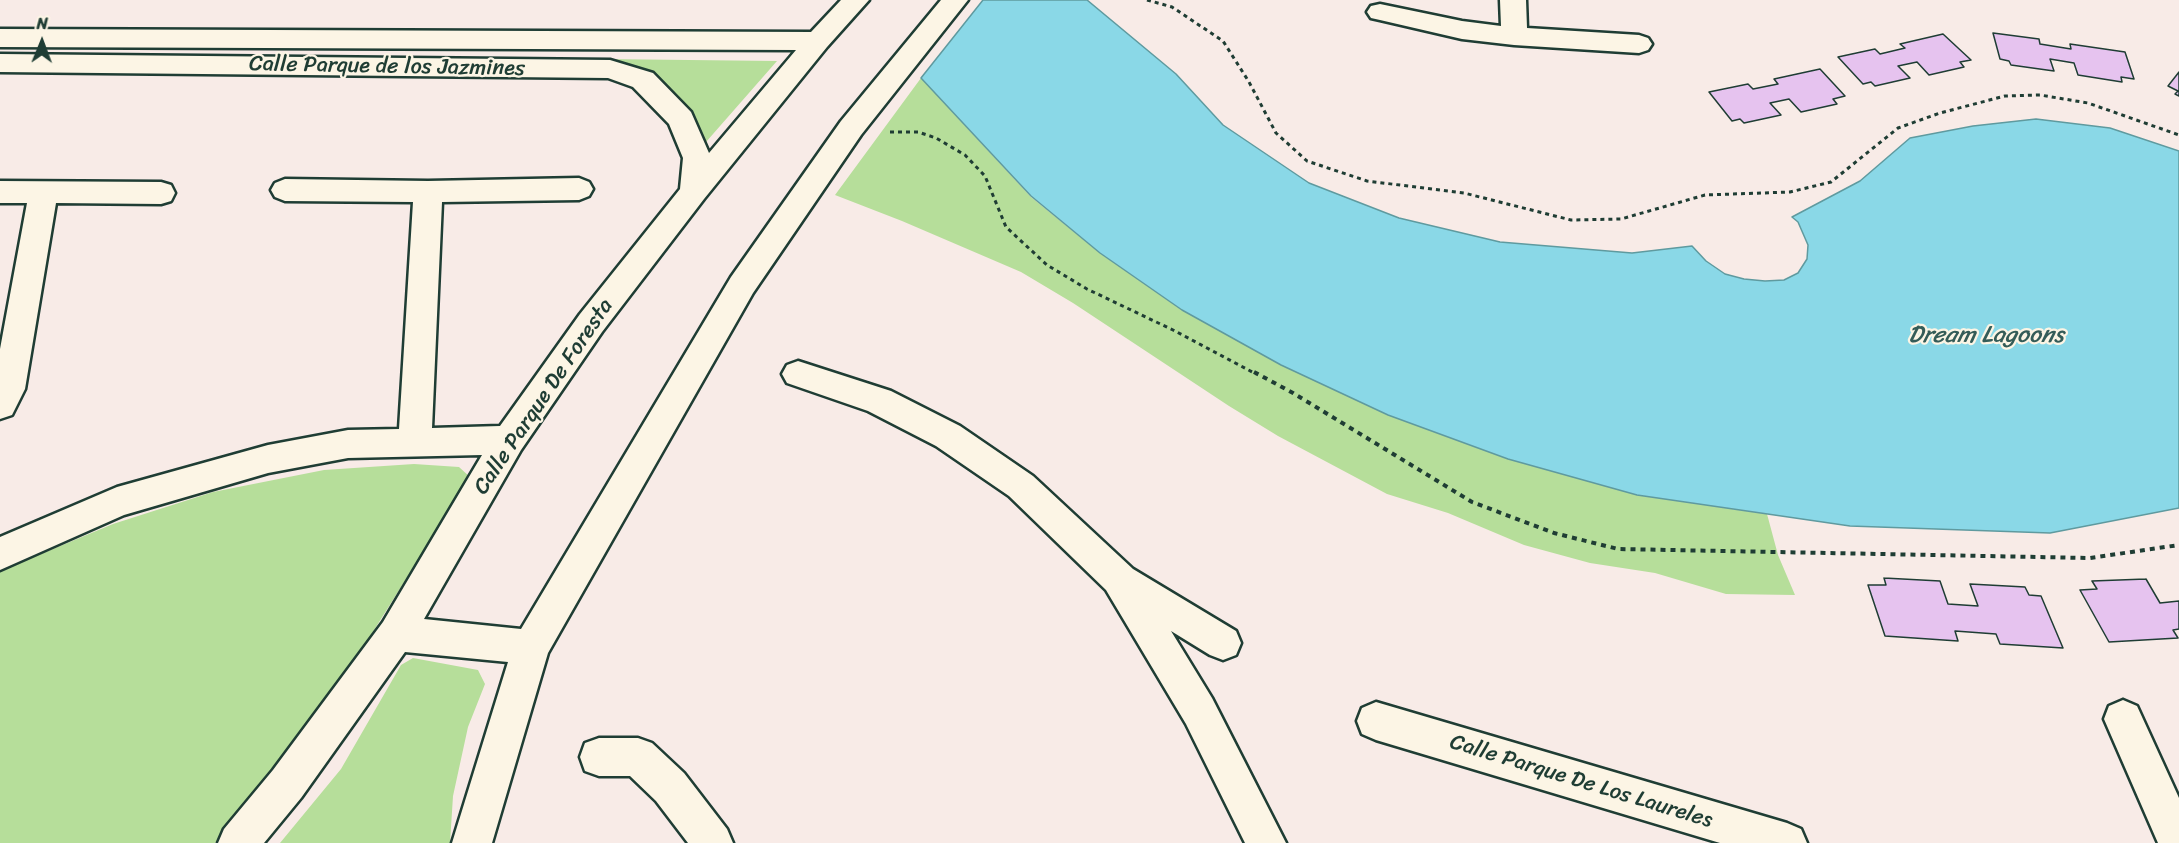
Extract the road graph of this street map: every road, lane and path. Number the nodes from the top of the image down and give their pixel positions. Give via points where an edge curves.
1 (856, 0) edge
2 (955, 0) edge
3 (1147, 0) edge
4 (1513, 0) edge
5 (1380, 12) dead end
6 (1514, 36) junction
7 (0, 38) edge
8 (818, 41) junction
9 (1639, 44) dead end
10 (0, 63) edge
11 (850, 128) junction
12 (2179, 135) edge
13 (579, 189) dead end
14 (285, 190) dead end
15 (694, 191) junction
16 (0, 192) edge
17 (43, 192) junction
18 (428, 192) junction
19 (161, 193) dead end
20 (798, 374) dead end
21 (0, 405) edge
22 (509, 440) junction
23 (415, 441) junction
24 (2179, 545) edge
25 (0, 554) edge
26 (1119, 578) junction
27 (396, 634) junction
28 (1223, 643) dead end
29 (531, 647) junction
30 (2124, 719) dead end
31 (1376, 721) dead end
32 (599, 757) dead end
33 (238, 843) edge
34 (472, 843) edge
35 (713, 843) edge
36 (1266, 843) edge
37 (1787, 843) edge
38 (2179, 843) edge

1 - 8 street, Calle Parque De Foresta
2 - 11 street
3 - 12 path via 1172,7 1223,41 1275,133 1307,161 1367,181 1464,193 1571,220 1621,219 1705,195 1790,192 1831,182 1898,128 2005,96 2040,95 2088,103
4 - 6 street
5 - 6 street via 1462,30
6 - 9 street
7 - 8 street, Calle Parque de los Jazmines
8 - 15 street, Calle Parque De Foresta
10 - 15 street, Calle Parque de los Jazmines via 610,69 643,80 681,119 697,158
11 - 24 path via 918,132 936,138 965,155 985,176 1006,227 1047,265 1293,393 1472,502 1554,533 1618,549 1717,552 2090,558
11 - 29 street via 742,285
13 - 18 street
14 - 18 street
15 - 22 street, Calle Parque De Foresta via 591,323
16 - 17 street
17 - 19 street
17 - 21 street via 9,389
18 - 23 street
20 - 26 street via 879,401 948,436 1021,486
22 - 23 street
22 - 27 street, Calle Parque De Foresta
23 - 25 street via 348,444 268,459 117,502
26 - 28 street
26 - 36 street via 1198,711
27 - 29 street
27 - 33 street, Calle Parque De Foresta via 287,784
29 - 34 street
30 - 38 street
31 - 37 street, Calle Parque De Los Laureles
32 - 35 street via 638,757 670,787

